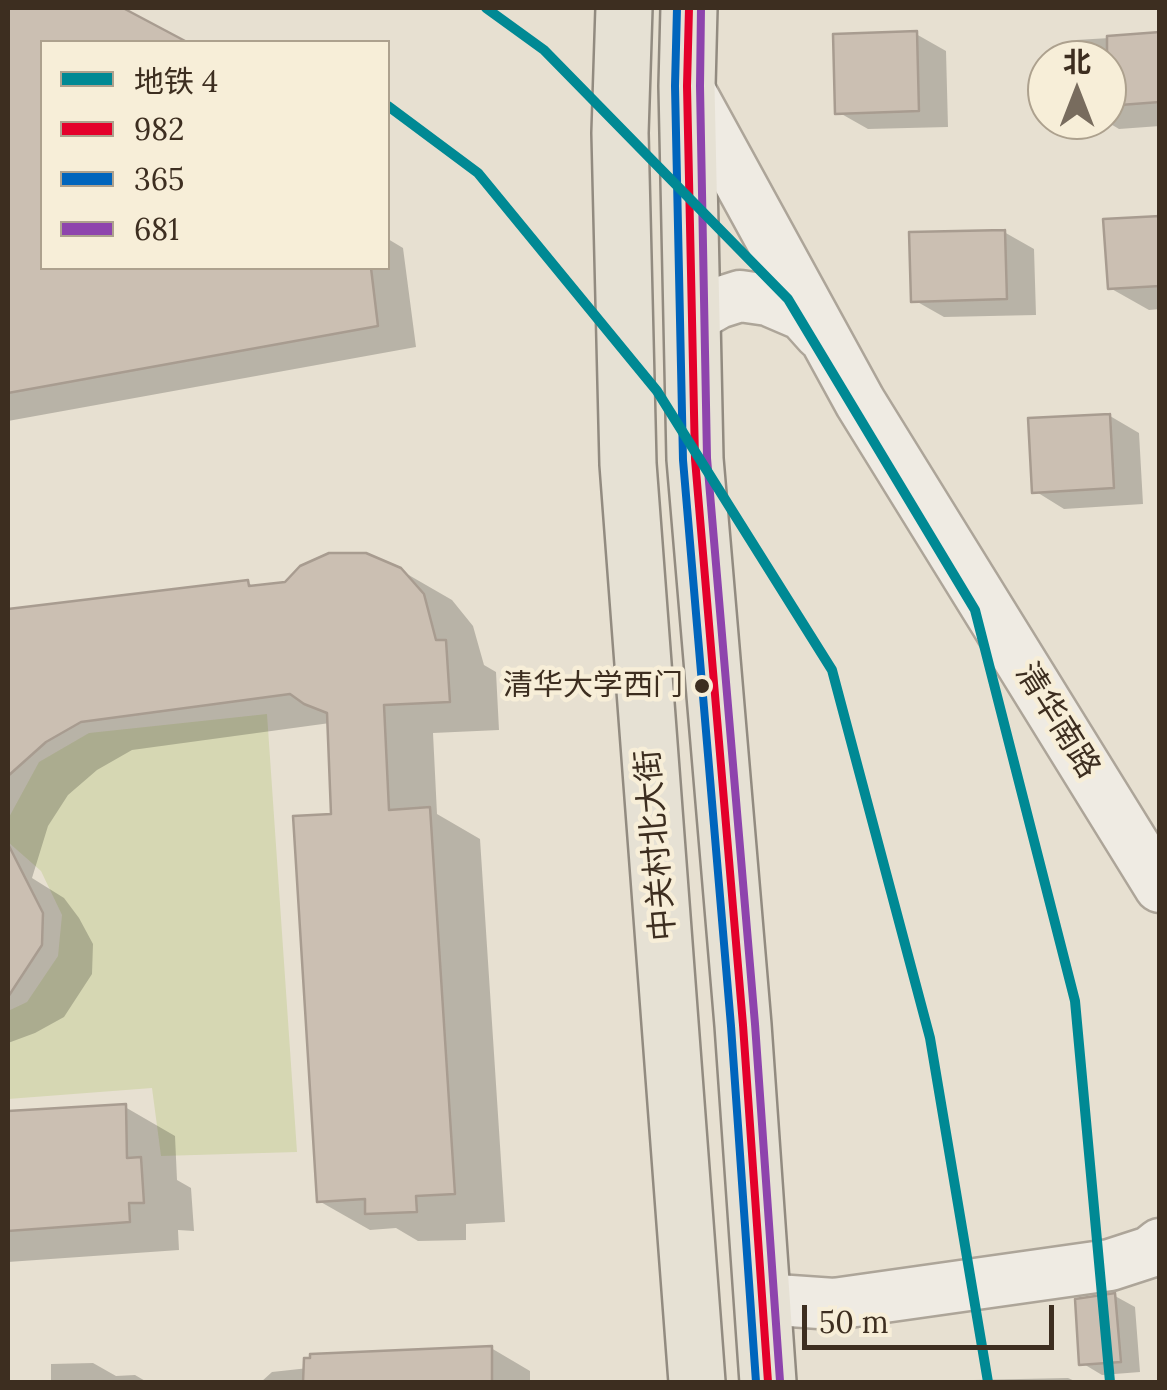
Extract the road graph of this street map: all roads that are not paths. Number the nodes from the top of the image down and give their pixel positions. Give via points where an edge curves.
1 (624, 8) edge
2 (689, 8) edge
3 (687, 86) junction
4 (692, 325) junction
5 (826, 340) junction
6 (1160, 888) edge
7 (1160, 1244) edge
8 (762, 1298) junction
9 (697, 1382) edge
10 (768, 1382) edge

1 - 9 main road, 中关村北大街 via 620,133 628,464
2 - 3 main road
3 - 4 main road
3 - 5 street, 清华南路
4 - 5 street via 708,308 740,296 803,315
4 - 8 main road via 695,459
5 - 6 street, 清华南路
7 - 8 street via 1110,1265 834,1304
8 - 10 main road

